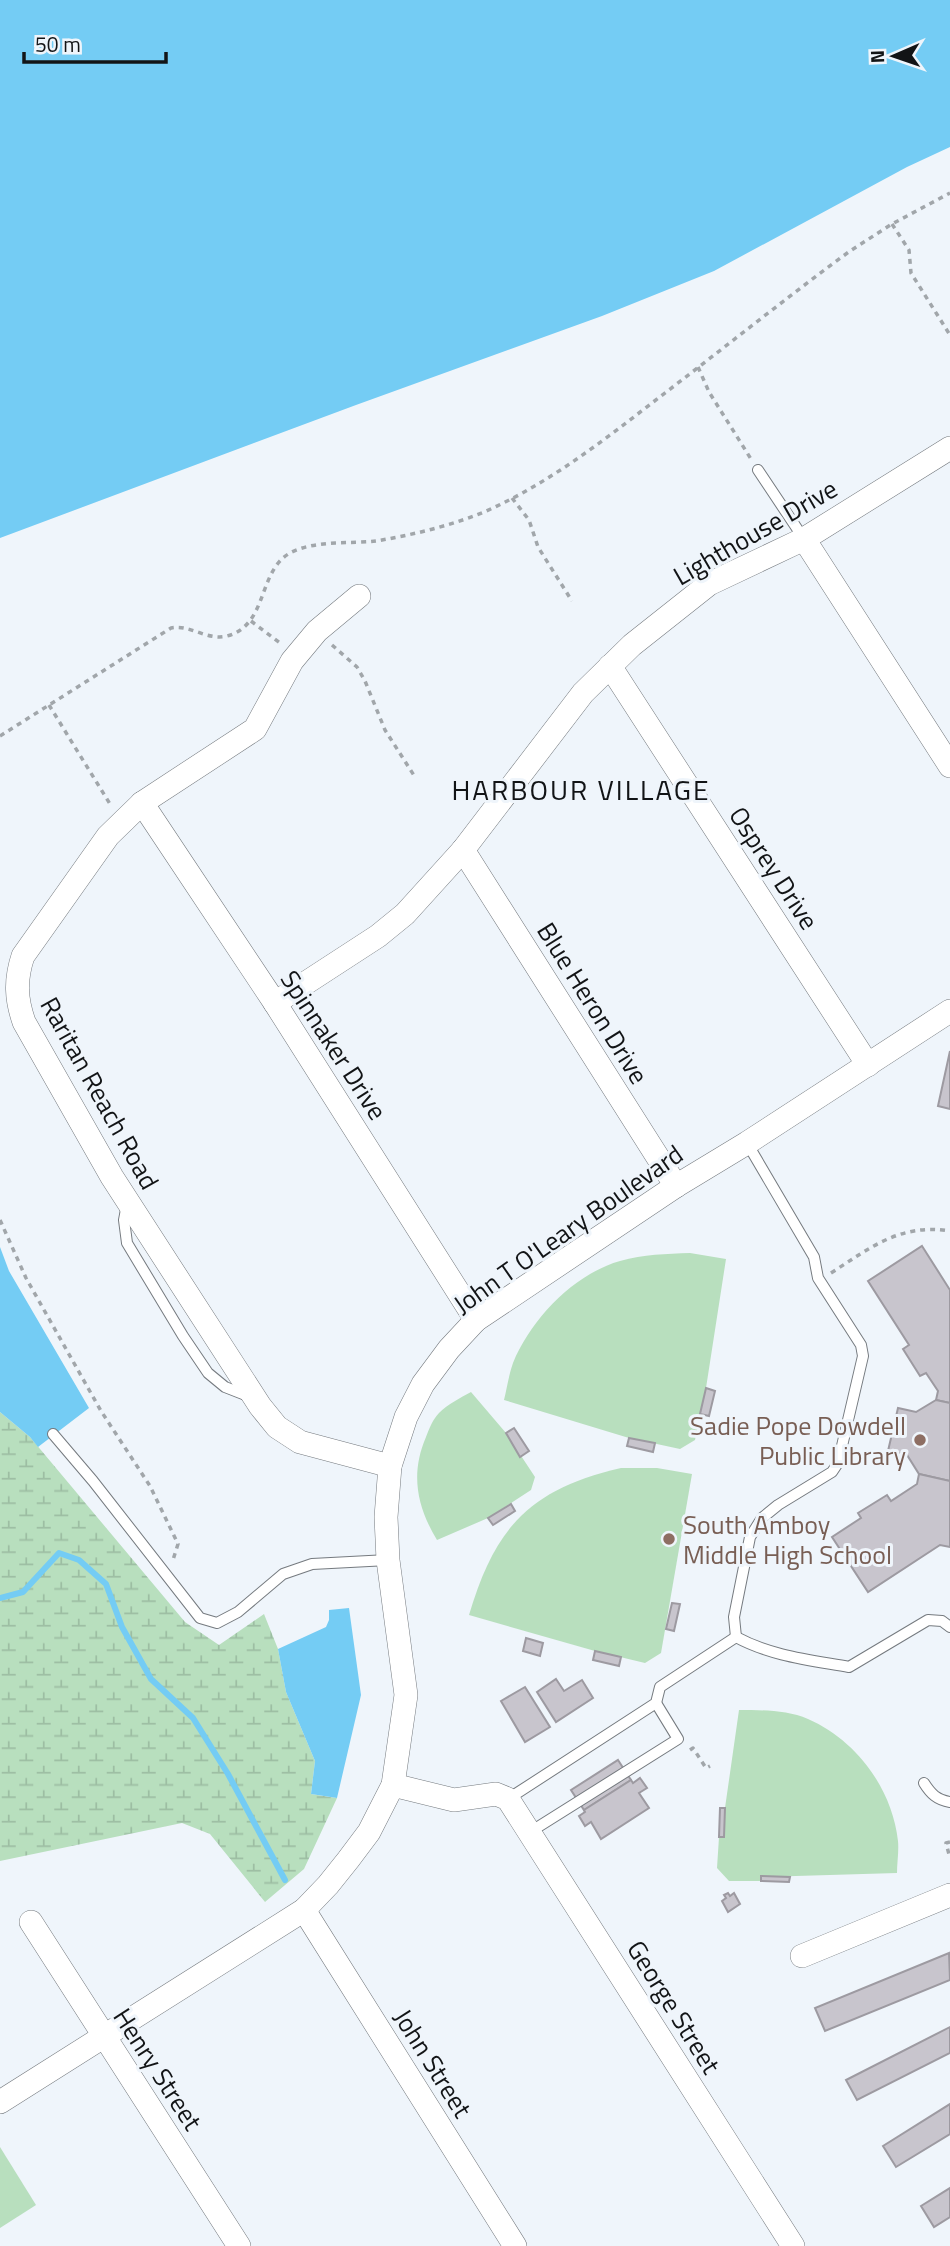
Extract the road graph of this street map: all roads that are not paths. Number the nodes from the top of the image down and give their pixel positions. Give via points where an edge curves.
1 (950, 448) edge
2 (758, 470) road end
3 (804, 539) junction
4 (359, 596) dead end
5 (610, 666) junction
6 (948, 760) edge
7 (142, 803) junction
8 (463, 850) junction
9 (275, 1003) junction
10 (950, 1011) edge
11 (868, 1065) junction
12 (747, 1143) junction
13 (676, 1186) junction
14 (476, 1320) junction
15 (53, 1434) dead end
16 (390, 1466) junction
17 (388, 1560) junction
18 (950, 1627) edge
19 (736, 1637) junction
20 (656, 1703) junction
21 (924, 1783) dead end
22 (393, 1785) junction
23 (508, 1799) junction
24 (950, 1802) edge
25 (530, 1832) junction
26 (950, 1895) edge
27 (304, 1910) junction
28 (31, 1922) dead end
29 (803, 1956) dead end
30 (105, 2036) junction
31 (0, 2102) edge
32 (239, 2246) edge
33 (515, 2246) edge
34 (793, 2246) edge

1 - 3 street, Lighthouse Drive
2 - 3 lane
3 - 5 street, Lighthouse Drive via 709,584
3 - 6 street
4 - 7 street, Raritan Reach Road via 317,631 297,656 255,729
5 - 8 street, Lighthouse Drive via 583,693
5 - 11 street, Osprey Drive
7 - 9 street, Spinnaker Drive
7 - 16 street, Raritan Reach Road via 108,836 23,956 16,988 18,1006 128,1201 277,1427 300,1442
8 - 9 street, Lighthouse Drive via 387,929
8 - 13 street, Blue Heron Drive
9 - 14 street, Spinnaker Drive
10 - 11 street, John T O'Leary Boulevard
11 - 12 street, John T O'Leary Boulevard
12 - 13 street, John T O'Leary Boulevard
12 - 19 lane via 814,1257 819,1281 861,1345 863,1356 838,1463 832,1472 762,1518 750,1537 734,1617
13 - 14 street, John T O'Leary Boulevard
14 - 16 street, John T O'Leary Boulevard via 423,1384
15 - 17 lane via 200,1618 218,1623 284,1574 312,1564
16 - 17 street, John T O'Leary Boulevard
17 - 22 street, John T O'Leary Boulevard via 407,1695
18 - 19 lane via 928,1620 849,1667 779,1654
19 - 20 lane via 660,1687
20 - 23 lane
20 - 25 lane via 678,1739
21 - 24 lane via 932,1795
22 - 23 street via 454,1800 496,1794
22 - 27 street, John T O'Leary Boulevard via 369,1832
23 - 25 street, George Street
25 - 34 street, George Street
26 - 29 street
27 - 30 street, John T O'Leary Boulevard
27 - 33 street, John Street
28 - 30 street, Henry Street
30 - 31 street, John T O'Leary Boulevard
30 - 32 street, Henry Street

